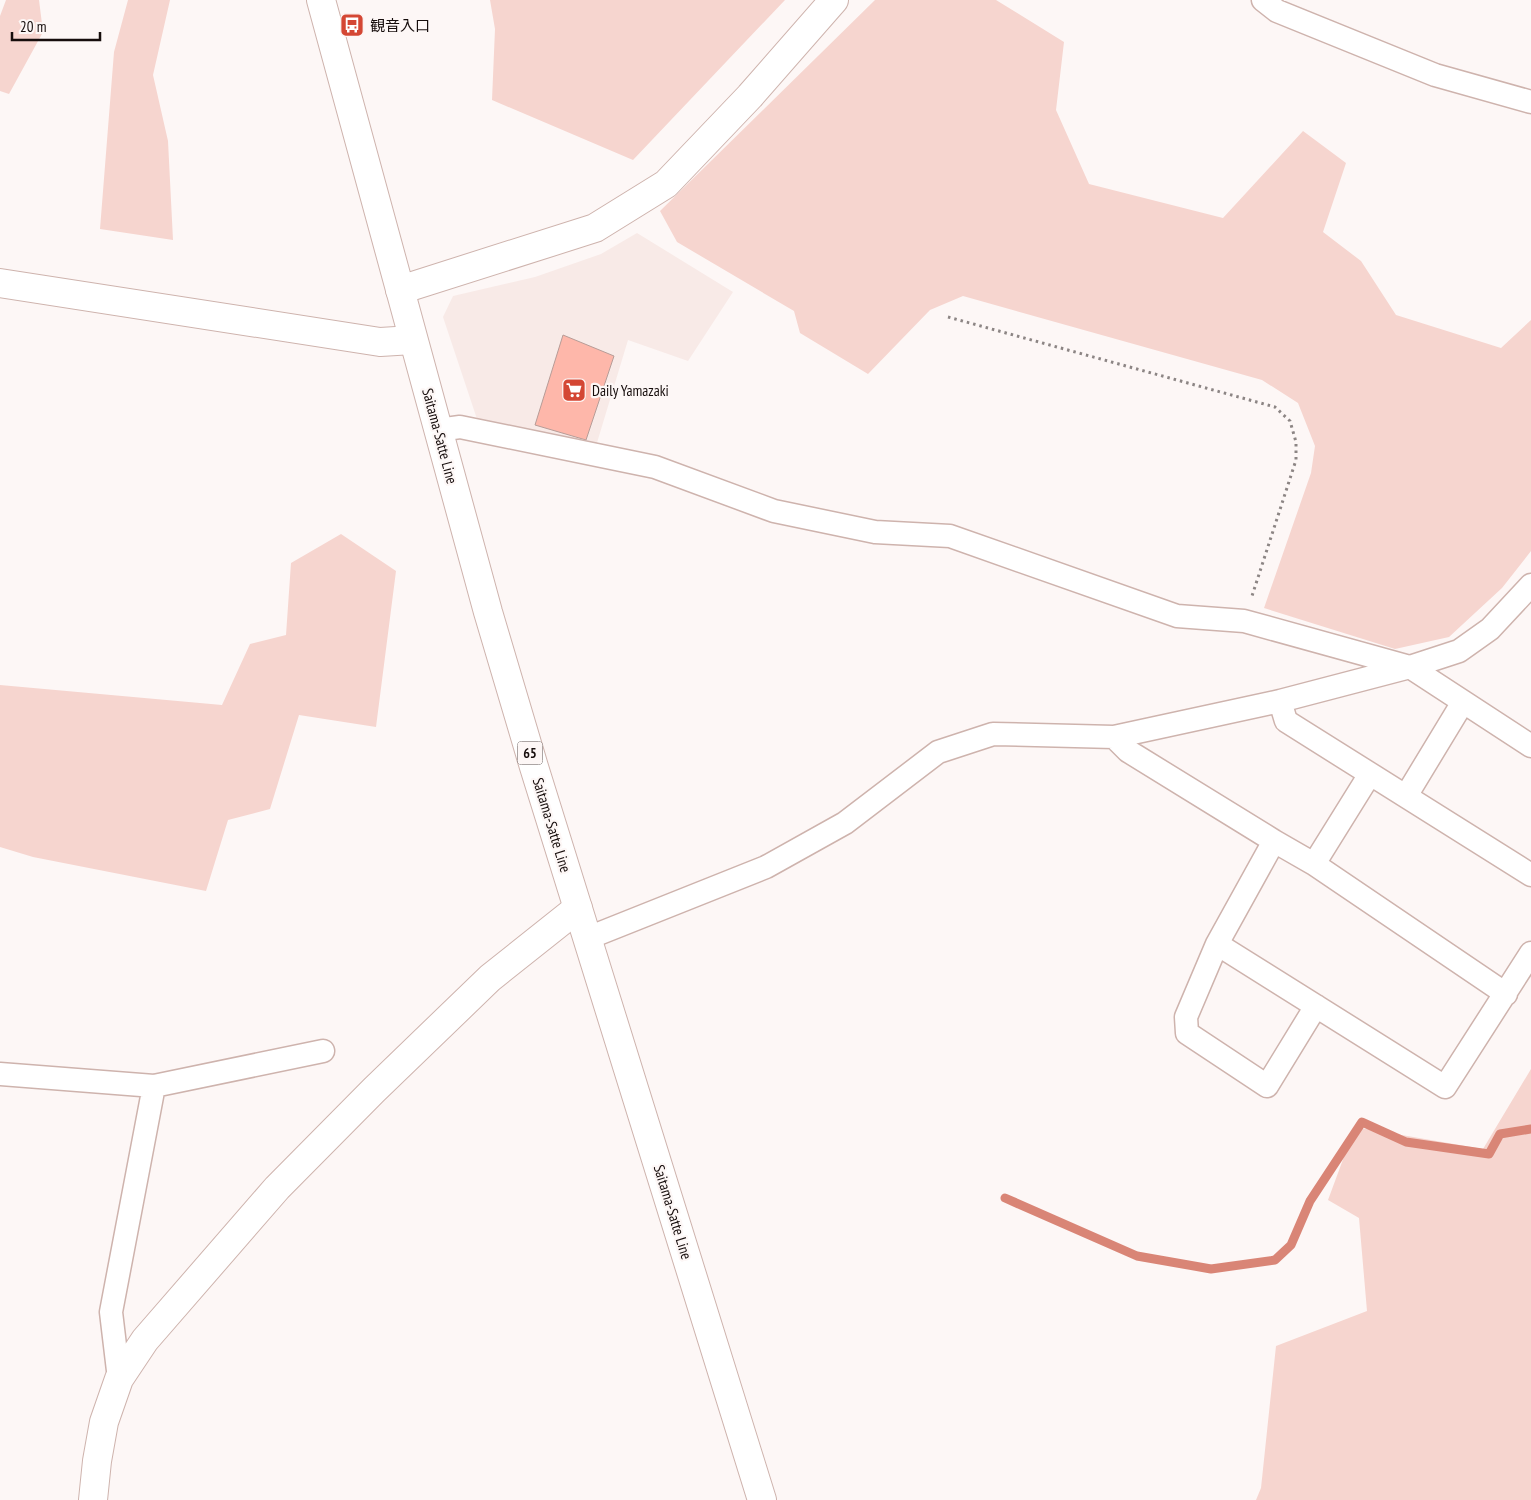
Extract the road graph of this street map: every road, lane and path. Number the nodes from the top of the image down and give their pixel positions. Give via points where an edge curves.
1 (321, 0) edge
2 (834, 0) edge
3 (1263, 0) edge
4 (1531, 102) edge
5 (0, 283) edge
6 (400, 290) junction
7 (948, 317) dead end
8 (413, 340) junction
9 (438, 430) junction
10 (1531, 585) edge
11 (1524, 607) edge
12 (1244, 621) junction
13 (1410, 667) junction
14 (1280, 701) junction
15 (1463, 702) junction
16 (1114, 737) junction
17 (1531, 746) edge
18 (1370, 774) junction
19 (1406, 796) junction
20 (1274, 842) junction
21 (1314, 864) junction
22 (1531, 875) edge
23 (578, 908) junction
24 (588, 938) junction
25 (1217, 944) junction
26 (1531, 953) edge
27 (1506, 994) junction
28 (1316, 1006) junction
29 (323, 1051) dead end
30 (0, 1074) edge
31 (154, 1086) junction
32 (119, 1379) junction
33 (93, 1500) edge
34 (762, 1500) edge

1 - 6 street, Saitama-Satte Line / 65
2 - 6 street via 750,96 666,184 594,228
3 - 4 street via 1277,11 1435,75
5 - 8 street via 380,342
6 - 8 street, Saitama-Satte Line / 65
7 - 12 path via 1275,407 1290,421 1296,442 1296,460
8 - 9 street, Saitama-Satte Line / 65
9 - 12 street via 460,427 655,467 774,510 875,532 950,536 1177,616
9 - 23 street, Saitama-Satte Line / 65 via 488,612
10 - 11 street
11 - 13 street via 1459,651
12 - 13 street
13 - 14 street
13 - 15 street
14 - 16 street
14 - 18 street via 1286,721
15 - 17 street
15 - 19 street
16 - 20 street via 1128,751
16 - 24 street via 994,734 938,752 845,823 766,867
18 - 19 street
18 - 21 street
19 - 22 street
20 - 21 street
20 - 25 street
21 - 27 street
23 - 24 street, Saitama-Satte Line / 65
23 - 32 street via 490,978 277,1188 145,1340
24 - 34 street, Saitama-Satte Line / 65
25 - 28 street
25 - 28 street via 1186,1017 1187,1033 1267,1086
26 - 27 street
27 - 28 street via 1445,1087
29 - 31 street
30 - 31 street
31 - 32 street via 111,1312
32 - 33 street via 104,1422

